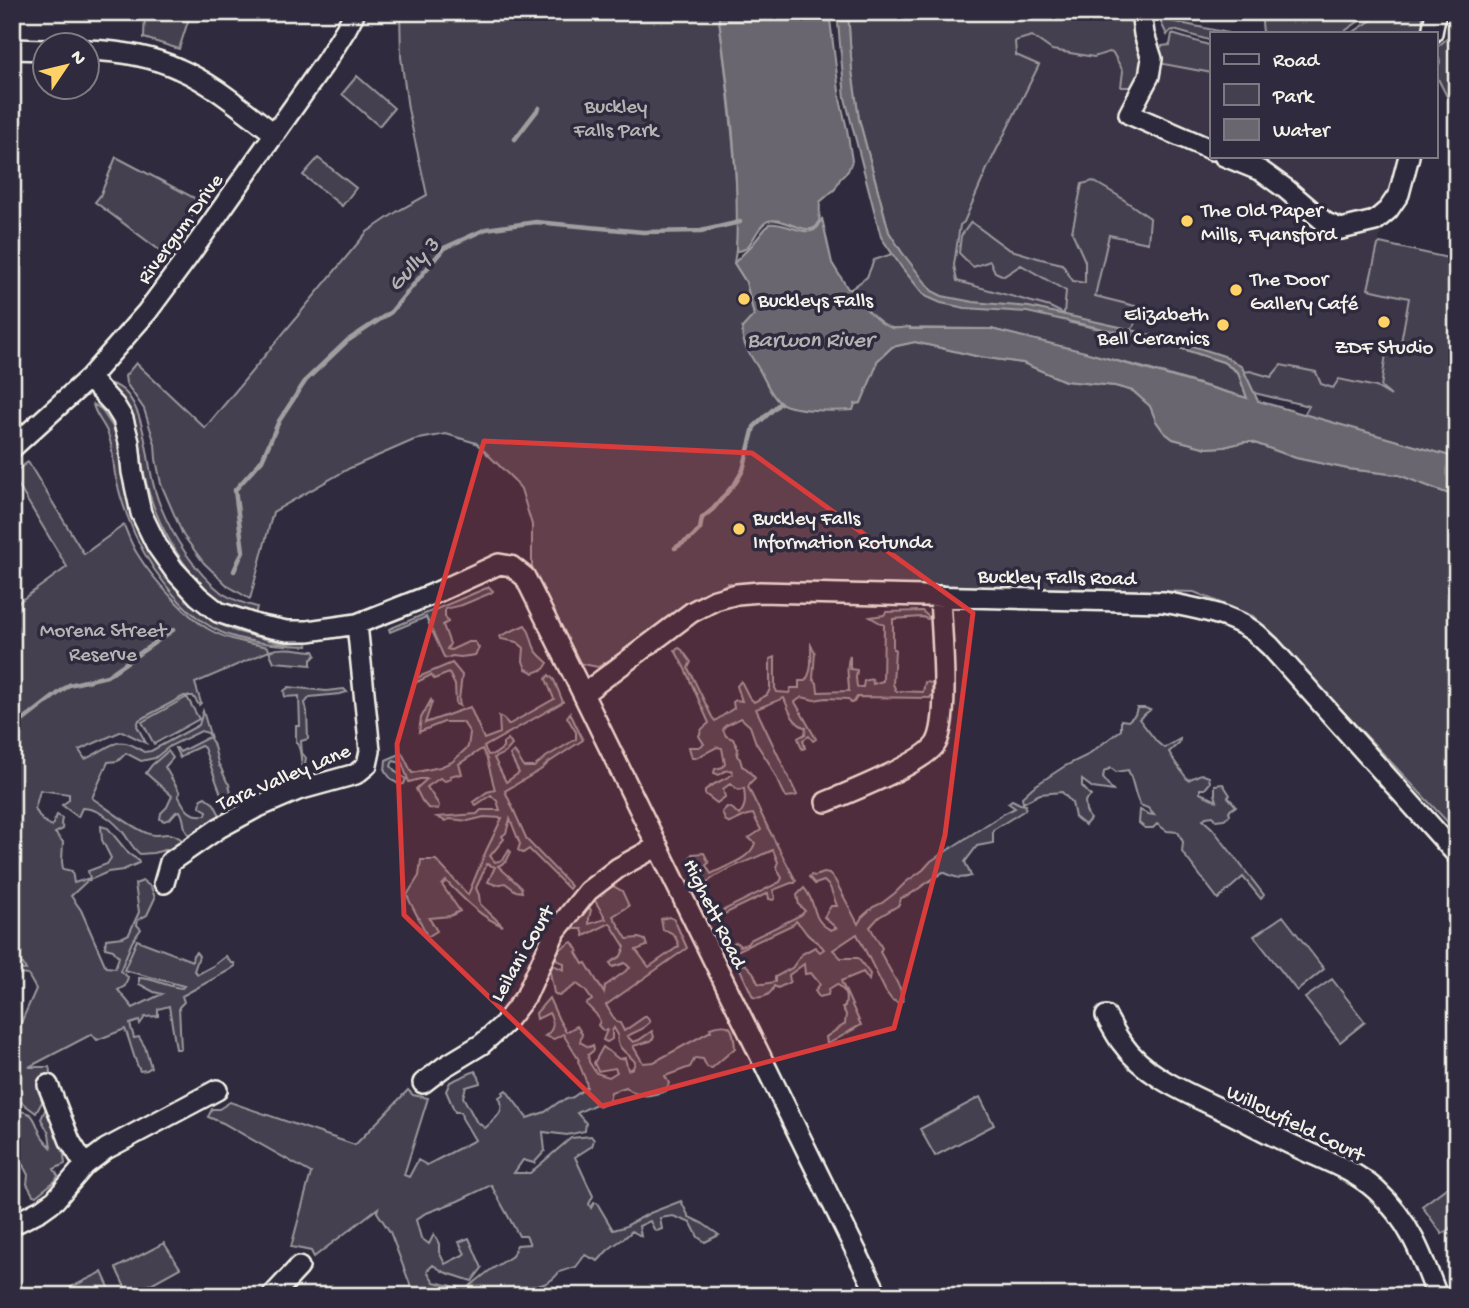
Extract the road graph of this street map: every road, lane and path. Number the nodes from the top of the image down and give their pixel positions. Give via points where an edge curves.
1 (355, 12) edge
2 (1141, 12) edge
3 (1436, 12) edge
4 (1432, 32) edge
5 (12, 49) edge
6 (32, 50) edge
7 (102, 51) edge
8 (275, 134) junction
9 (1210, 149) edge
10 (1229, 158) edge
11 (1408, 158) edge
12 (89, 378) junction
13 (12, 449) edge
14 (940, 596) junction
15 (357, 624) junction
16 (583, 694) junction
17 (826, 802) dead end
18 (658, 846) junction
19 (1457, 855) edge
20 (164, 883) dead end
21 (1106, 1016) dead end
22 (423, 1083) dead end
23 (48, 1085) dead end
24 (217, 1090) dead end
25 (85, 1165) junction
26 (12, 1225) edge
27 (299, 1267) dead end
28 (272, 1296) edge
29 (878, 1296) edge
30 (1437, 1296) edge

1 - 8 street, Rivergum Drive
2 - 9 street via 1152,59 1149,76 1129,114
3 - 4 street
5 - 6 street
7 - 8 street via 179,69
8 - 12 street, Rivergum Drive via 147,312
10 - 11 street via 1261,172 1326,223 1341,229 1375,221 1388,210 1399,194
12 - 13 street, Rivergum Drive
12 - 15 street via 122,419 141,513 174,570 198,596 236,619 287,631
14 - 16 street, Buckley Falls Road via 760,592 729,596 692,612
14 - 17 street via 944,709 938,740 916,761
14 - 19 street, Buckley Falls Road via 1164,602 1237,622 1270,646
15 - 16 street, Highett Road via 499,564 512,566 525,577
15 - 20 street, Tara Valley Lane via 370,751 367,765 354,775 298,790 219,828 163,862
16 - 18 street, Highett Road
18 - 22 street, Leilani Court via 588,891 555,932 534,979 505,1023
18 - 29 street, Highett Road
21 - 30 street, Willowfield Court via 1123,1045 1167,1082 1347,1170 1374,1188 1408,1229
23 - 25 street via 70,1141
24 - 25 street via 106,1149
25 - 26 street via 55,1200
27 - 28 street

